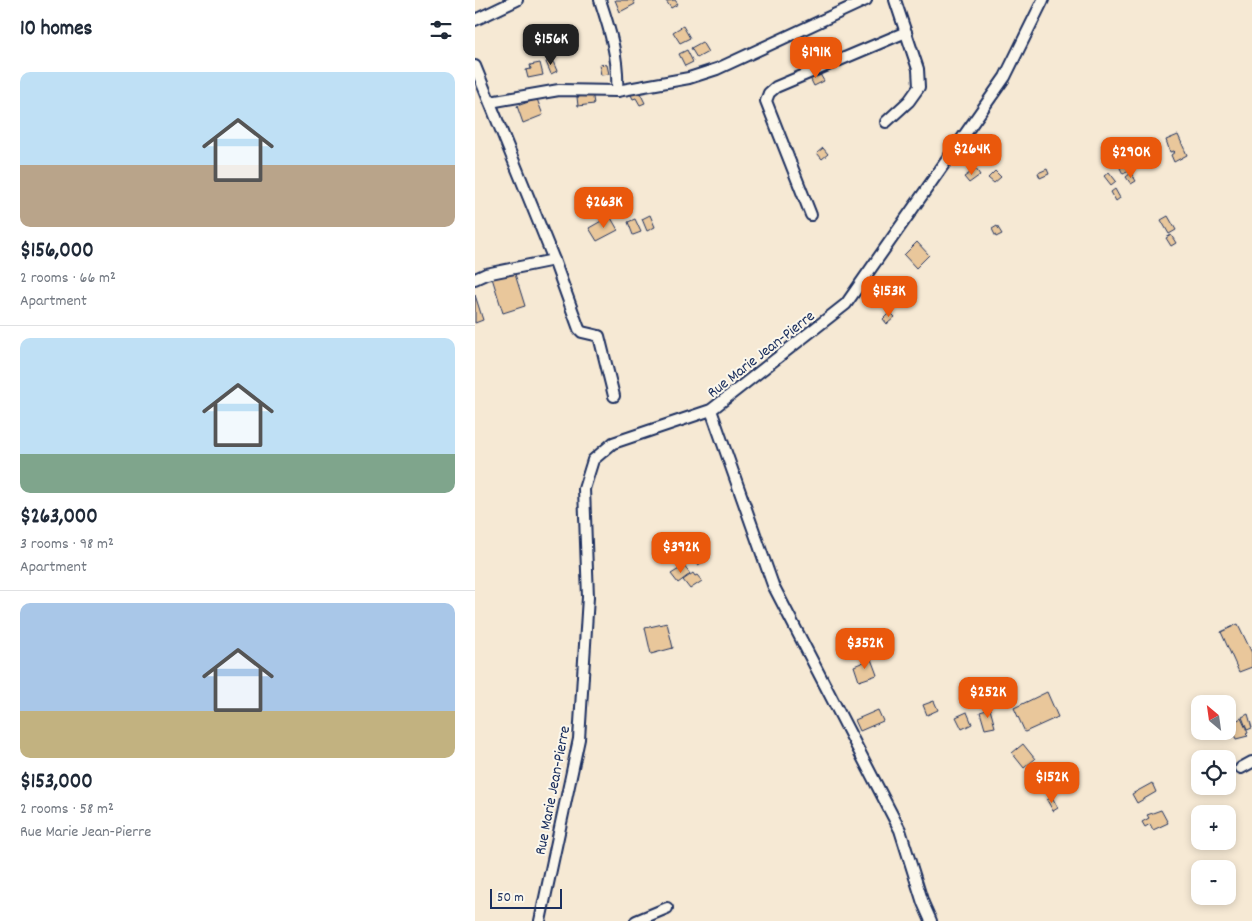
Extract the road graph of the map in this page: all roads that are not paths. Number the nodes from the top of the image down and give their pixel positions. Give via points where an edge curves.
1 (517, 0) edge
2 (601, 0) edge
3 (866, 0) edge
4 (895, 0) edge
5 (1043, 0) edge
6 (475, 20) edge
7 (906, 32) junction
8 (475, 66) edge
9 (617, 91) junction
10 (490, 102) junction
11 (886, 122) dead end
12 (811, 215) dead end
13 (554, 260) junction
14 (475, 278) edge
15 (614, 396) dead end
16 (711, 410) junction
17 (1252, 762) edge
18 (1241, 768) dead end
19 (667, 908) dead end
20 (540, 921) edge
21 (636, 921) edge
22 (931, 921) edge

1 - 6 street
2 - 9 street via 618,72
3 - 9 street via 717,69 689,78
4 - 7 street
5 - 16 street, Rue Marie Jean-Pierre via 1005,77 846,304
7 - 11 street via 918,69 919,87
7 - 12 street via 776,87 769,93 766,101
8 - 10 street
9 - 10 street via 559,90
10 - 13 street
13 - 14 street
13 - 15 street via 579,329 599,336
16 - 20 street, Rue Marie Jean-Pierre via 613,442 593,460 584,490 587,597 579,739
16 - 22 street via 773,585 901,830
17 - 18 street
19 - 21 street

